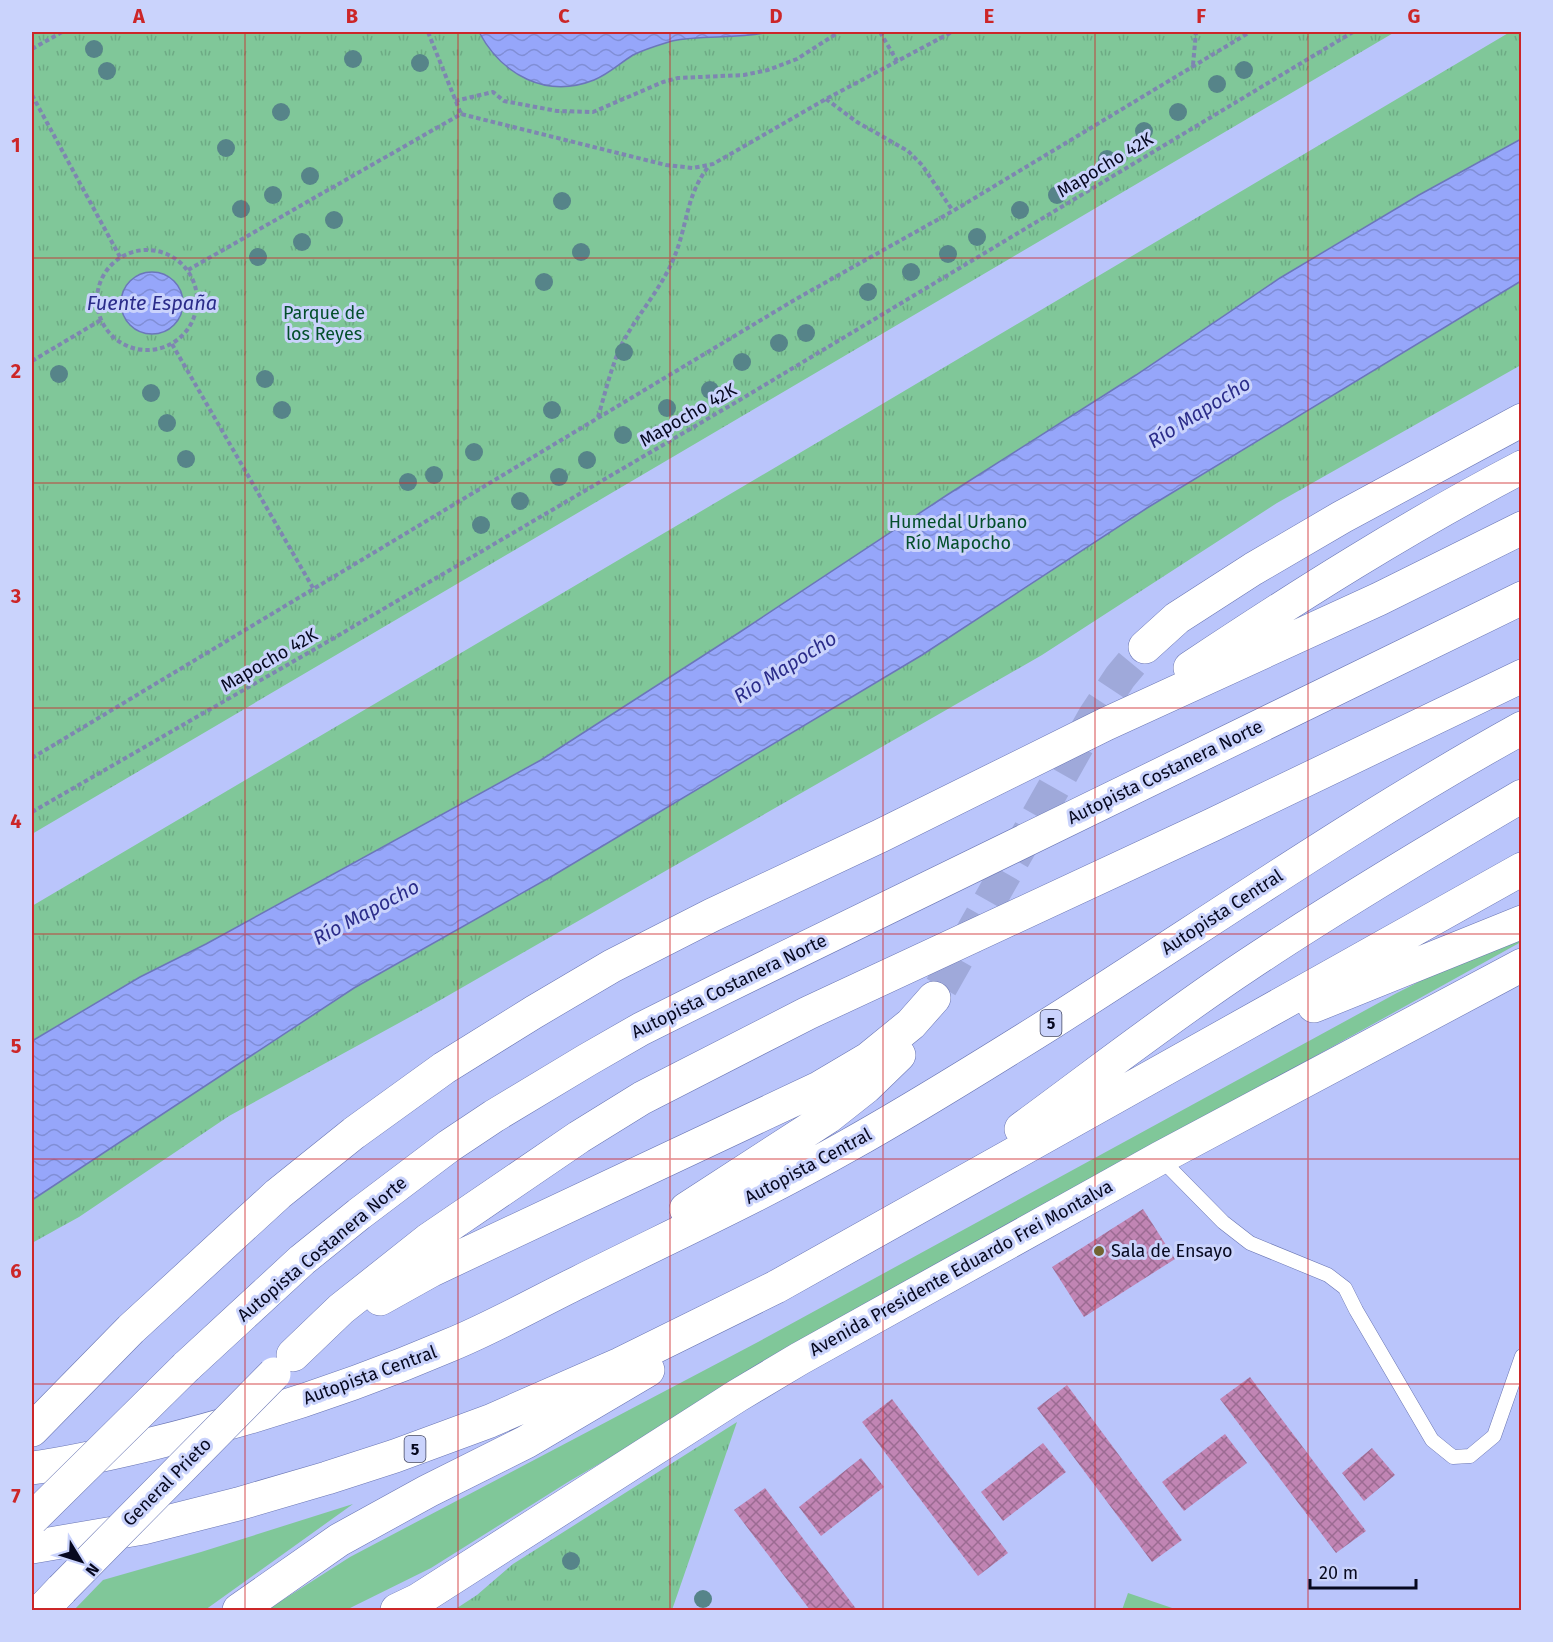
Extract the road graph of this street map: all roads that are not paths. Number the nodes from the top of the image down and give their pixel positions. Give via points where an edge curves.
1 (1521, 420) edge
2 (1521, 467) edge
3 (1521, 528) edge
4 (1521, 598) edge
5 (1145, 647) tunnel mouth
6 (1521, 676) edge
7 (1106, 724) junction
8 (1521, 728) edge
9 (1521, 796) edge
10 (1521, 869) edge
11 (1521, 922) edge
12 (1521, 965) edge
13 (1179, 1060) junction
14 (1160, 1158) junction
15 (901, 1216) junction
16 (776, 1287) junction
17 (564, 1289) junction
18 (1521, 1356) edge
19 (283, 1364) junction
20 (32, 1430) edge
21 (32, 1468) edge
22 (32, 1519) edge
23 (32, 1548) edge
24 (52, 1600) edge
25 (407, 1605) edge
26 (239, 1611) edge

1 - 5 main road via 1253,569 1177,618
2 - 7 main road via 1389,540
3 - 7 main road via 1380,599
4 - 22 main road, Autopista Costanera Norte, bridge via 682,1008 494,1116 302,1260 186,1367
6 - 19 main road via 808,1013 642,1098 428,1240 341,1310
7 - 20 main road via 612,966 444,1068 278,1194 131,1329
8 - 17 main road, Autopista Central / 5 via 1305,858 1050,1023 850,1145
9 - 15 main road via 1246,966
10 - 13 main road, 5
11 - 13 main road
12 - 14 main road, Avenida Presidente Eduardo Frei Montalva
13 - 15 main road, 5
14 - 18 lane via 1223,1222 1250,1243 1328,1275 1346,1288 1432,1440 1454,1457 1470,1456 1494,1436
14 - 25 main road, Avenida Presidente Eduardo Frei Montalva via 736,1396
15 - 16 main road, 5
16 - 23 main road, 5 via 620,1364 490,1421 395,1456 238,1504 143,1528
16 - 26 main road via 575,1414 339,1540
17 - 19 main road via 828,1117 866,1087 896,1059 937,993 912,1024 867,1059 819,1088 432,1270
17 - 21 main road, Autopista Central / 5 via 454,1344 324,1393 194,1434
19 - 24 main road, General Prieto, bridge

